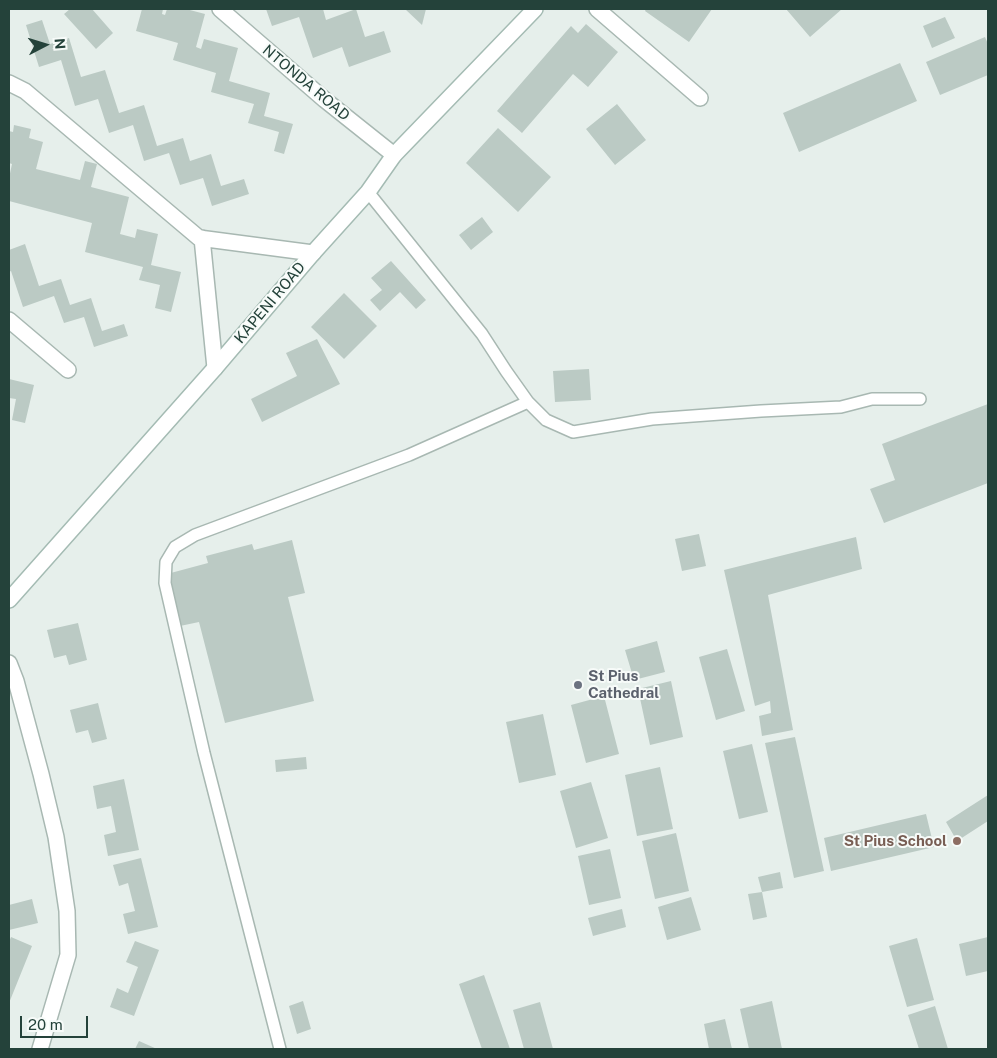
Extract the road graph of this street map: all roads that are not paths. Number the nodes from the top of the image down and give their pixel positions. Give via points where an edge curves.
1 (220, 9) edge
2 (535, 9) edge
3 (597, 9) edge
4 (9, 82) edge
5 (700, 98) dead end
6 (394, 155) junction
7 (368, 192) junction
8 (202, 238) junction
9 (313, 253) junction
10 (9, 320) edge
11 (215, 368) junction
12 (68, 370) dead end
13 (920, 400) dead end
14 (528, 402) junction
15 (9, 600) edge
16 (9, 662) edge
17 (40, 1049) edge
18 (280, 1049) edge

1 - 6 street, NTONDA ROAD
2 - 6 street, KAPENI ROAD
3 - 5 street
4 - 8 street via 25,91 198,238
6 - 7 street, KAPENI ROAD
7 - 9 street, KAPENI ROAD
7 - 14 lane via 482,334
8 - 9 street
8 - 11 street
9 - 11 street, KAPENI ROAD
10 - 12 street
11 - 15 street, KAPENI ROAD
13 - 14 lane via 872,398 841,407 652,419 573,432 546,420
14 - 18 lane via 409,455 195,535 175,547 166,562 165,583 204,753
16 - 17 street via 56,837 67,911 68,955

